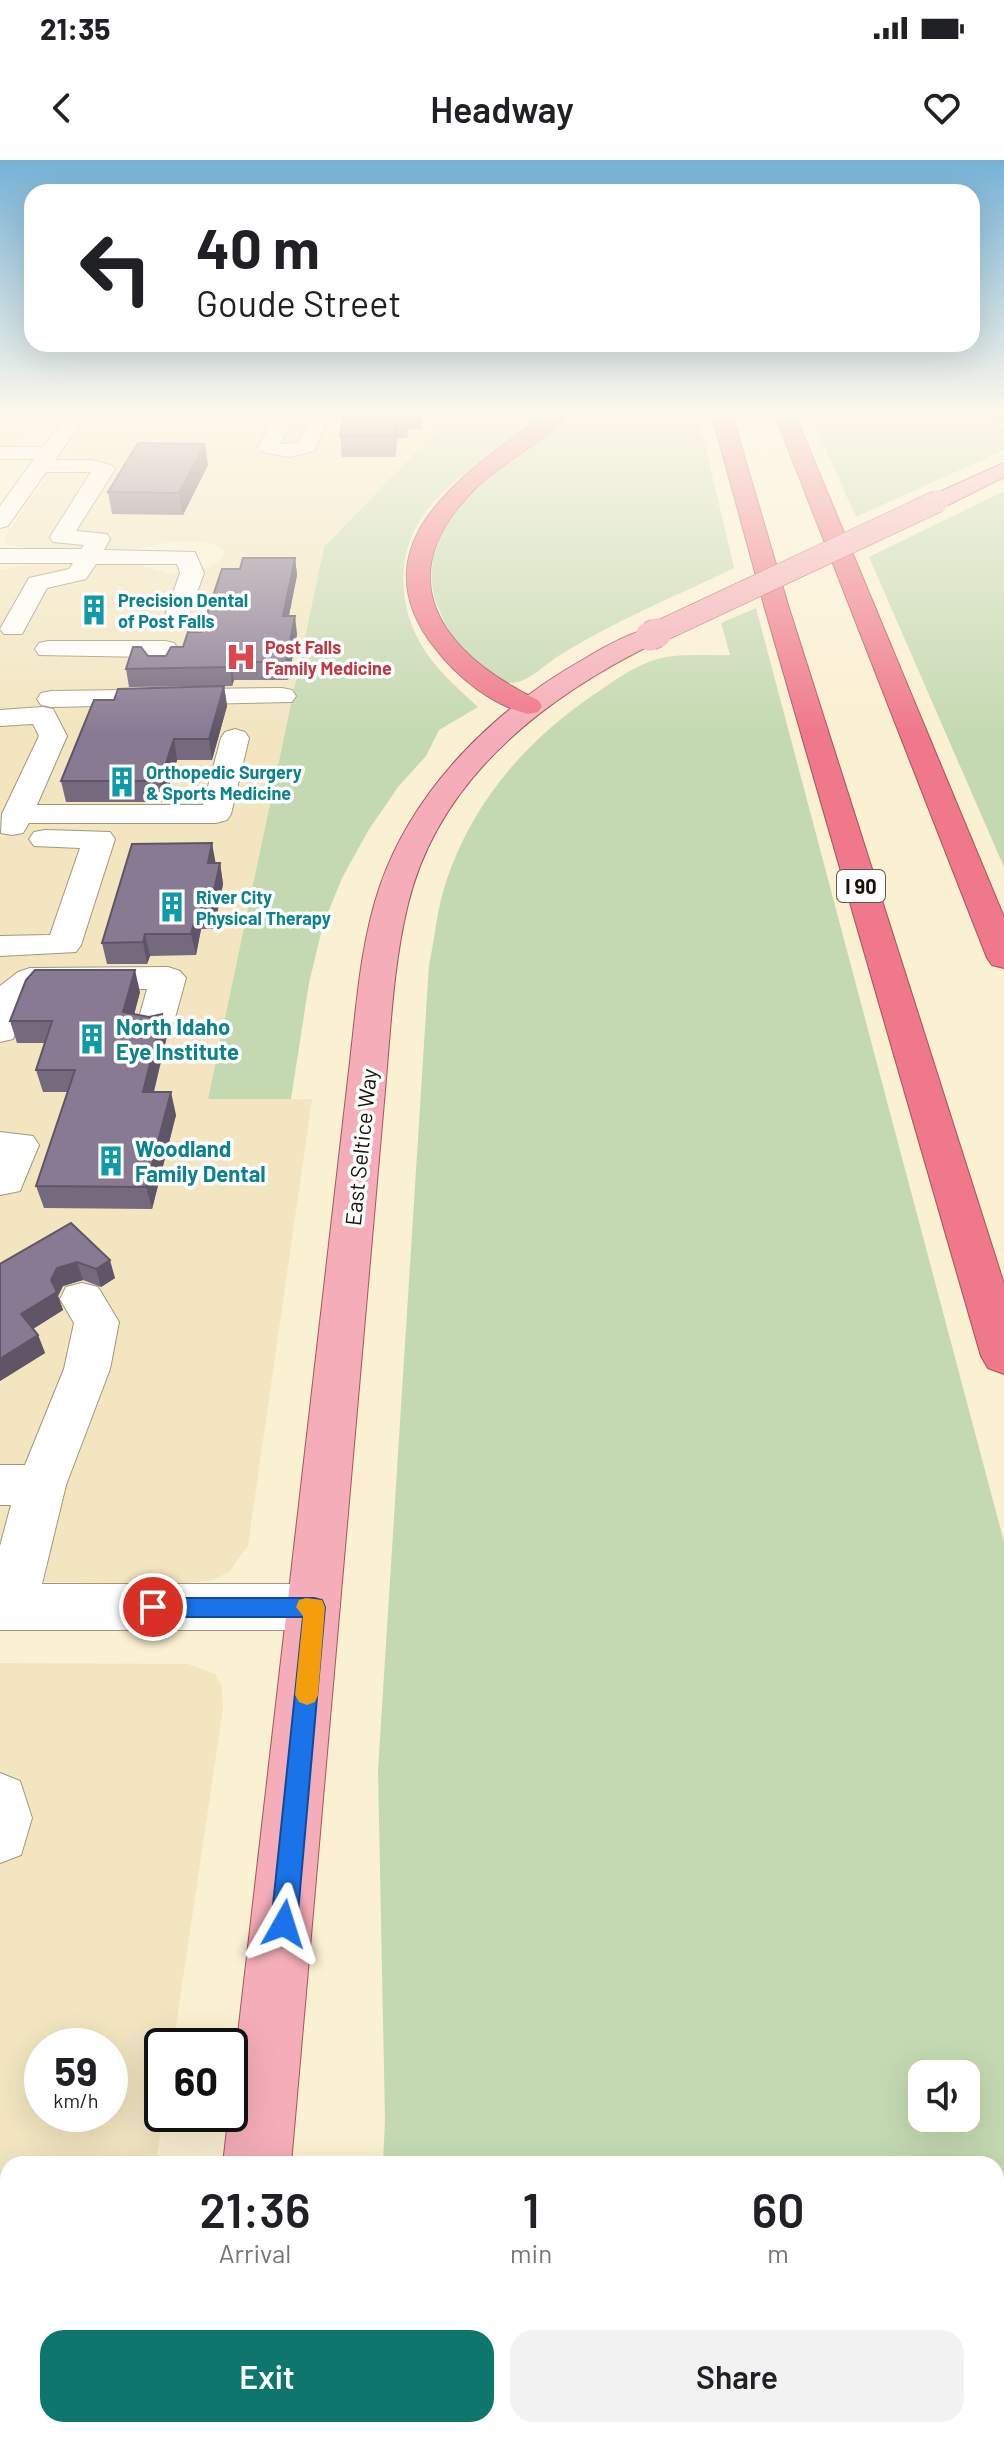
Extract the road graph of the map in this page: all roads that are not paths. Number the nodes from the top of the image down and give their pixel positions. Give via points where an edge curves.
1 (71, 521) edge
2 (434, 521) edge
3 (752, 521) edge
4 (828, 521) edge
5 (895, 521) edge
6 (0, 556) edge
7 (82, 565) junction
8 (134, 574) dead end
9 (177, 618) dead end
10 (6, 629) edge
11 (48, 649) junction
12 (155, 680) junction
13 (282, 696) dead end
14 (528, 706) junction
15 (47, 707) junction
16 (0, 718) edge
17 (235, 738) dead end
18 (7, 831) edge
19 (99, 839) junction
20 (226, 840) dead end
21 (0, 946) edge
22 (1004, 958) edge
23 (6, 997) edge
24 (155, 1025) edge
25 (0, 1031) edge
26 (0, 1145) edge
27 (0, 1181) edge
28 (82, 1299) dead end
29 (1004, 1356) edge
30 (21, 1485) edge
31 (5, 1607) edge
32 (314, 1607) junction
33 (0, 1801) edge
34 (0, 1834) edge
35 (258, 2156) edge

1 - 7 street via 61,537 99,539
2 - 14 highway via 420,547 415,572 419,600 445,647 469,672
3 - 29 highway, I 90
4 - 22 highway
5 - 14 main road, East Seltice Way, bridge via 595,660
6 - 7 street
7 - 8 street
7 - 9 street via 187,557 192,573
7 - 10 street via 38,583
10 - 11 street
11 - 12 street via 165,649
11 - 15 street
12 - 13 street
12 - 15 street
14 - 32 main road, East Seltice Way via 489,740 444,795 402,872 383,942
15 - 16 street
15 - 18 street via 53,736
17 - 18 street via 216,814
18 - 19 street
19 - 20 street
19 - 21 street via 64,945
23 - 24 street via 30,979 168,978
23 - 25 street
26 - 27 street via 19,1145 6,1181
28 - 30 street via 97,1322 87,1369
30 - 31 street
31 - 32 street
32 - 35 main road, East Seltice Way
33 - 34 street

